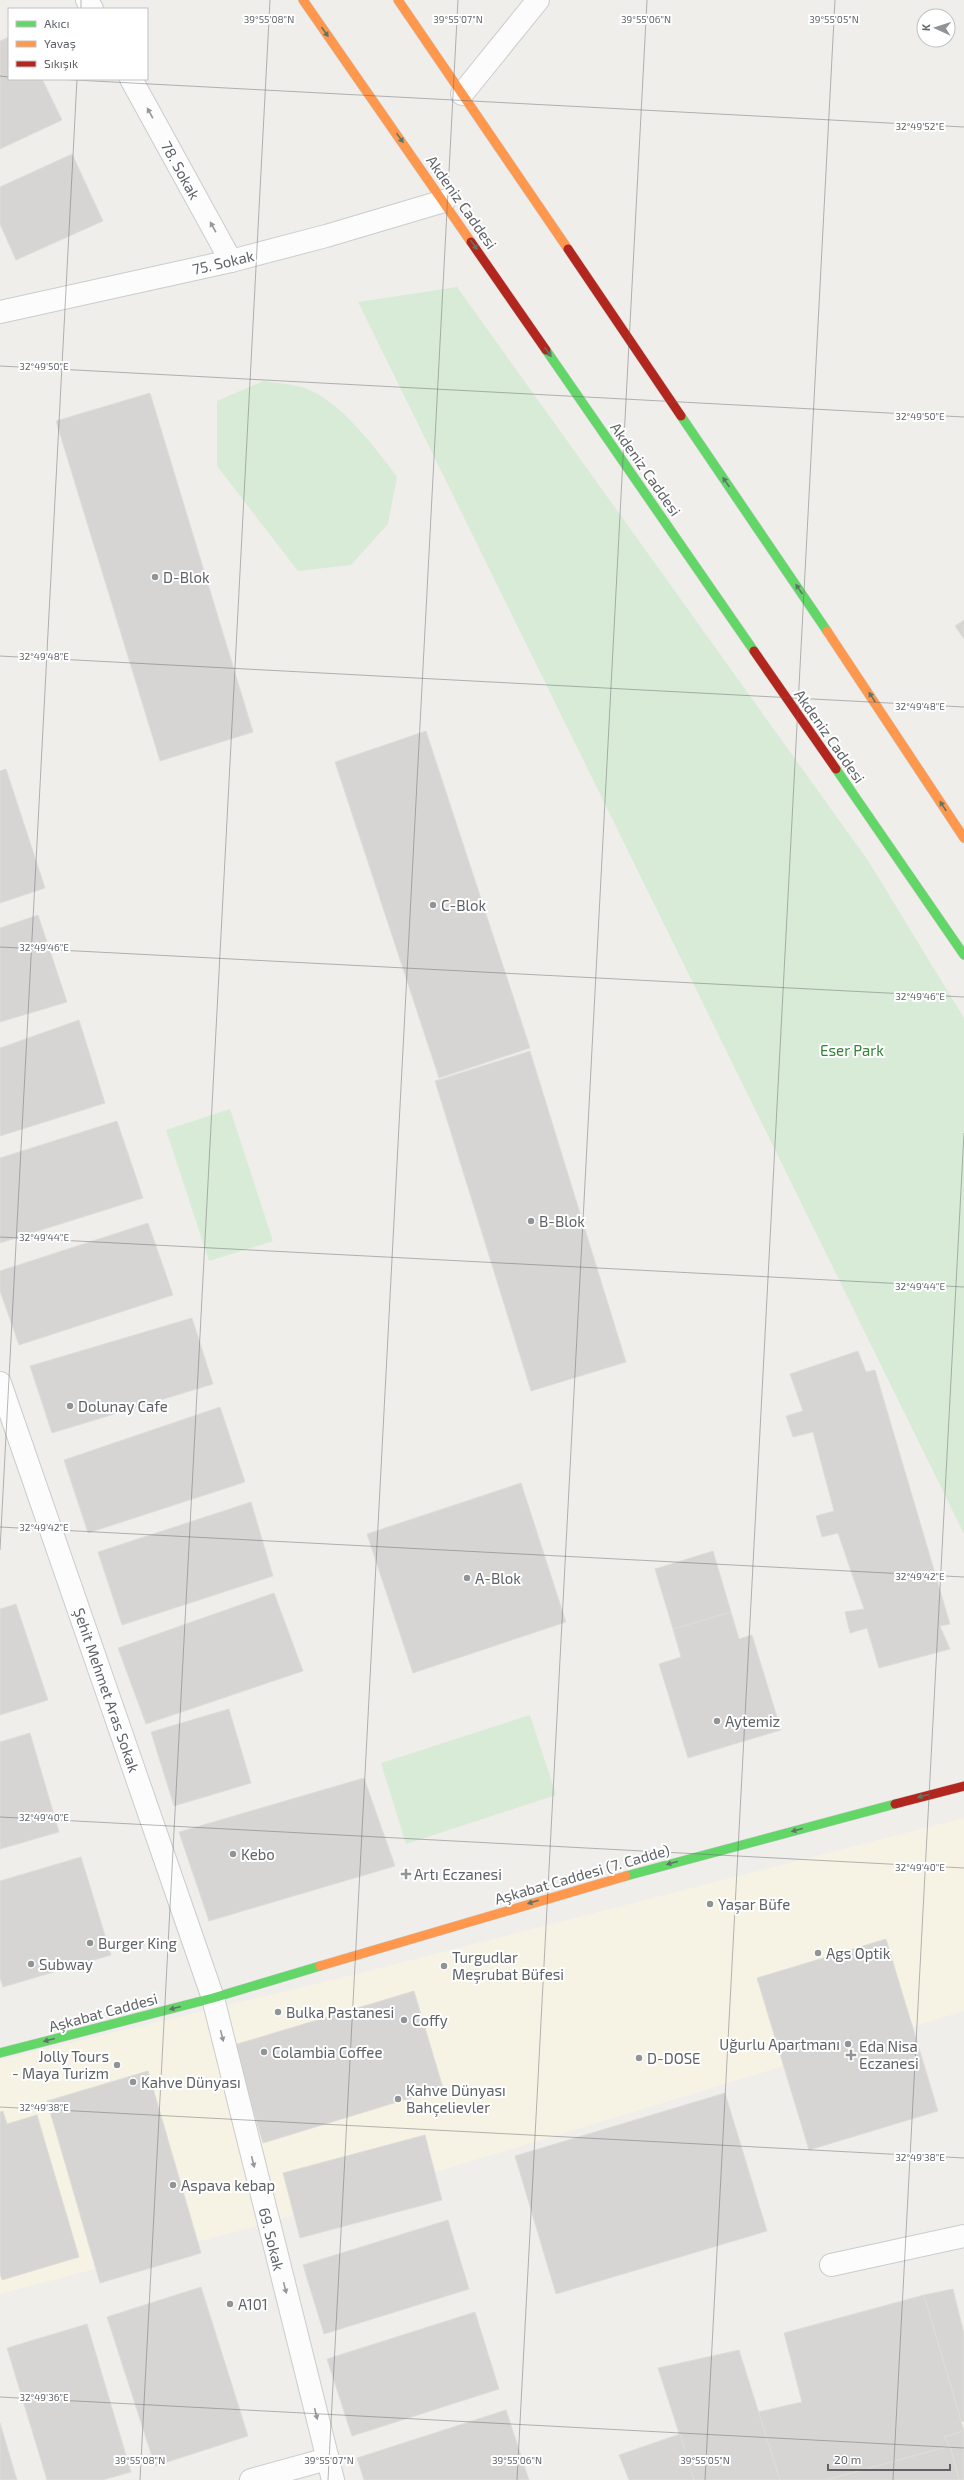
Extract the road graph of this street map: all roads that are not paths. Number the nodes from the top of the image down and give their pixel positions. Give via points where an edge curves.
1 (303, 0) edge
2 (398, 0) edge
3 (538, 0) edge
4 (132, 80) edge
5 (462, 94) junction
6 (444, 201) junction
7 (232, 261) junction
8 (0, 312) edge
9 (964, 838) edge
10 (964, 955) edge
11 (0, 1383) edge
12 (963, 1786) edge
13 (213, 1998) junction
14 (0, 2053) edge
15 (964, 2236) edge
16 (830, 2265) dead end
17 (327, 2459) junction
18 (251, 2480) edge
19 (333, 2480) edge

1 -> 6 main road, Akdeniz Caddesi
2 - 5 main road
3 - 5 street
7 -> 4 street, 78. Sokak
9 -> 5 main road via 859,678
6 - 7 street, 75. Sokak
6 -> 10 main road, Akdeniz Caddesi
7 - 8 street, 75. Sokak
11 - 13 street, Şehit Mehmet Aras Sokak
12 -> 13 main road, Aşkabat Caddesi (7. Cadde) via 609,1880
13 -> 14 main road, Aşkabat Caddesi
13 -> 17 street, 69. Sokak
15 - 16 street
17 - 18 street
17 - 19 street, 69. Sokak

